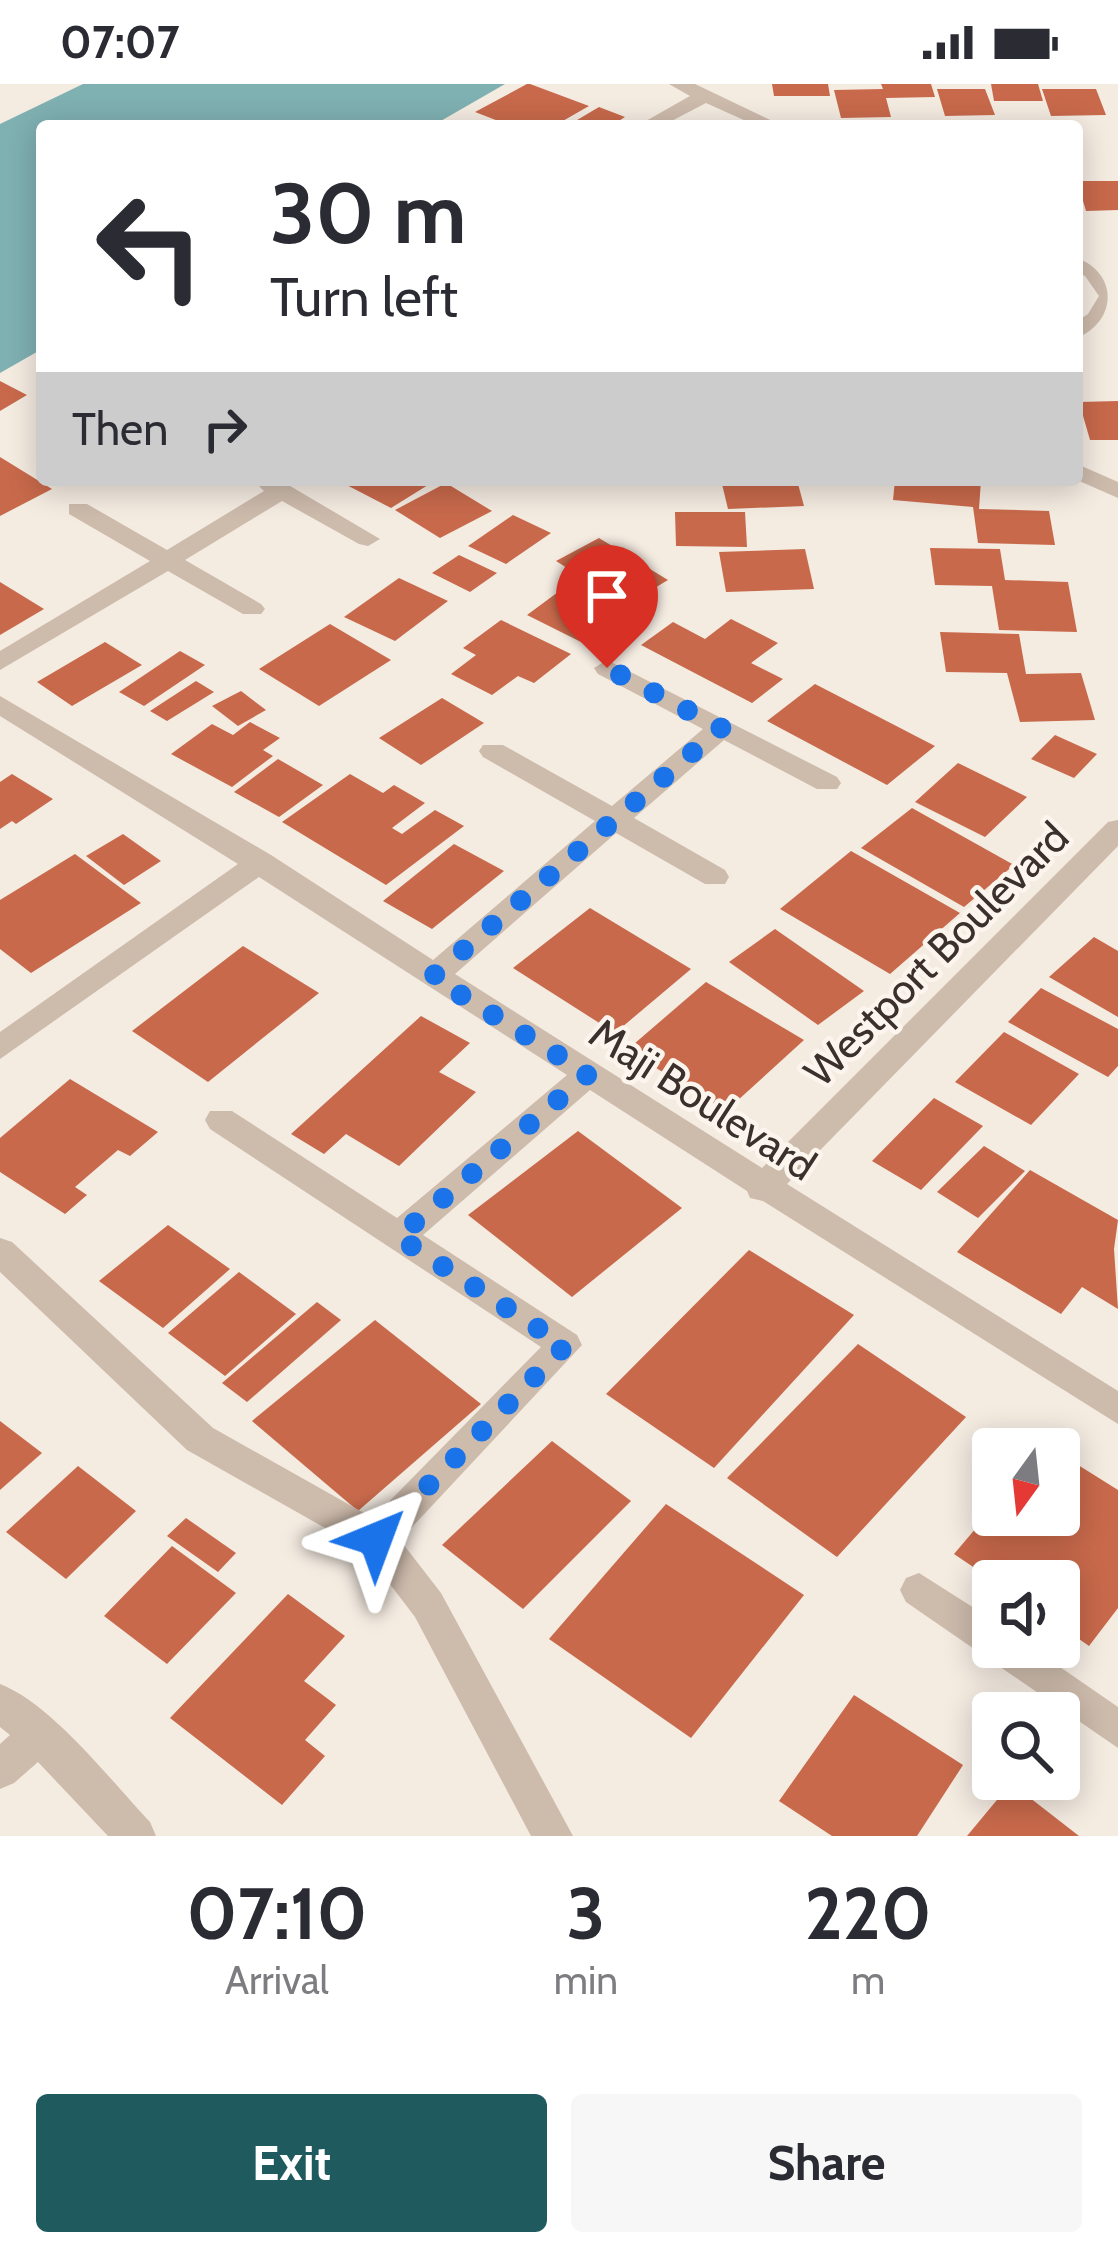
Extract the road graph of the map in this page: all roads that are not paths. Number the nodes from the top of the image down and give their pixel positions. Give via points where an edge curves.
1 (679, 84) edge
2 (705, 96) junction
3 (659, 120) edge
4 (759, 120) edge
5 (1083, 267) edge
6 (1083, 327) edge
7 (1083, 474) edge
8 (272, 486) edge
9 (1118, 491) edge
10 (78, 509) dead end
11 (368, 539) dead end
12 (171, 560) junction
13 (252, 609) dead end
14 (0, 662) edge
15 (607, 668) dead end
16 (0, 704) edge
17 (721, 728) junction
18 (493, 751) dead end
19 (827, 784) dead end
20 (612, 819) junction
21 (1118, 829) edge
22 (260, 862) junction
23 (715, 878) dead end
24 (432, 977) junction
25 (0, 1048) edge
26 (588, 1074) junction
27 (221, 1120) dead end
28 (762, 1189) junction
29 (398, 1237) junction
30 (0, 1251) edge
31 (1118, 1408) edge
32 (376, 1539) junction
33 (919, 1590) dead end
34 (972, 1628) edge
35 (1030, 1668) edge
36 (0, 1702) edge
37 (1116, 1725) edge
38 (39, 1735) junction
39 (0, 1770) edge
40 (136, 1836) edge
41 (554, 1836) edge

1 - 2 street
2 - 3 street
2 - 4 street
5 - 6 street via 1110,296
7 - 9 street
8 - 11 street
8 - 12 street
10 - 12 street
12 - 13 street
12 - 14 street
15 - 17 street
16 - 22 street, Maji Boulevard
17 - 19 street
17 - 20 street
18 - 20 street
20 - 23 street
20 - 24 street
21 - 28 street, Westport Boulevard
22 - 24 street, Maji Boulevard
22 - 25 street
24 - 26 street, Maji Boulevard
26 - 28 street, Maji Boulevard
26 - 29 street
27 - 29 street
28 - 31 street, Maji Boulevard
29 - 32 street via 565,1346
30 - 32 street via 200,1438
32 - 41 street via 428,1605
33 - 34 street
35 - 37 street
36 - 38 street
38 - 39 street
38 - 40 street

